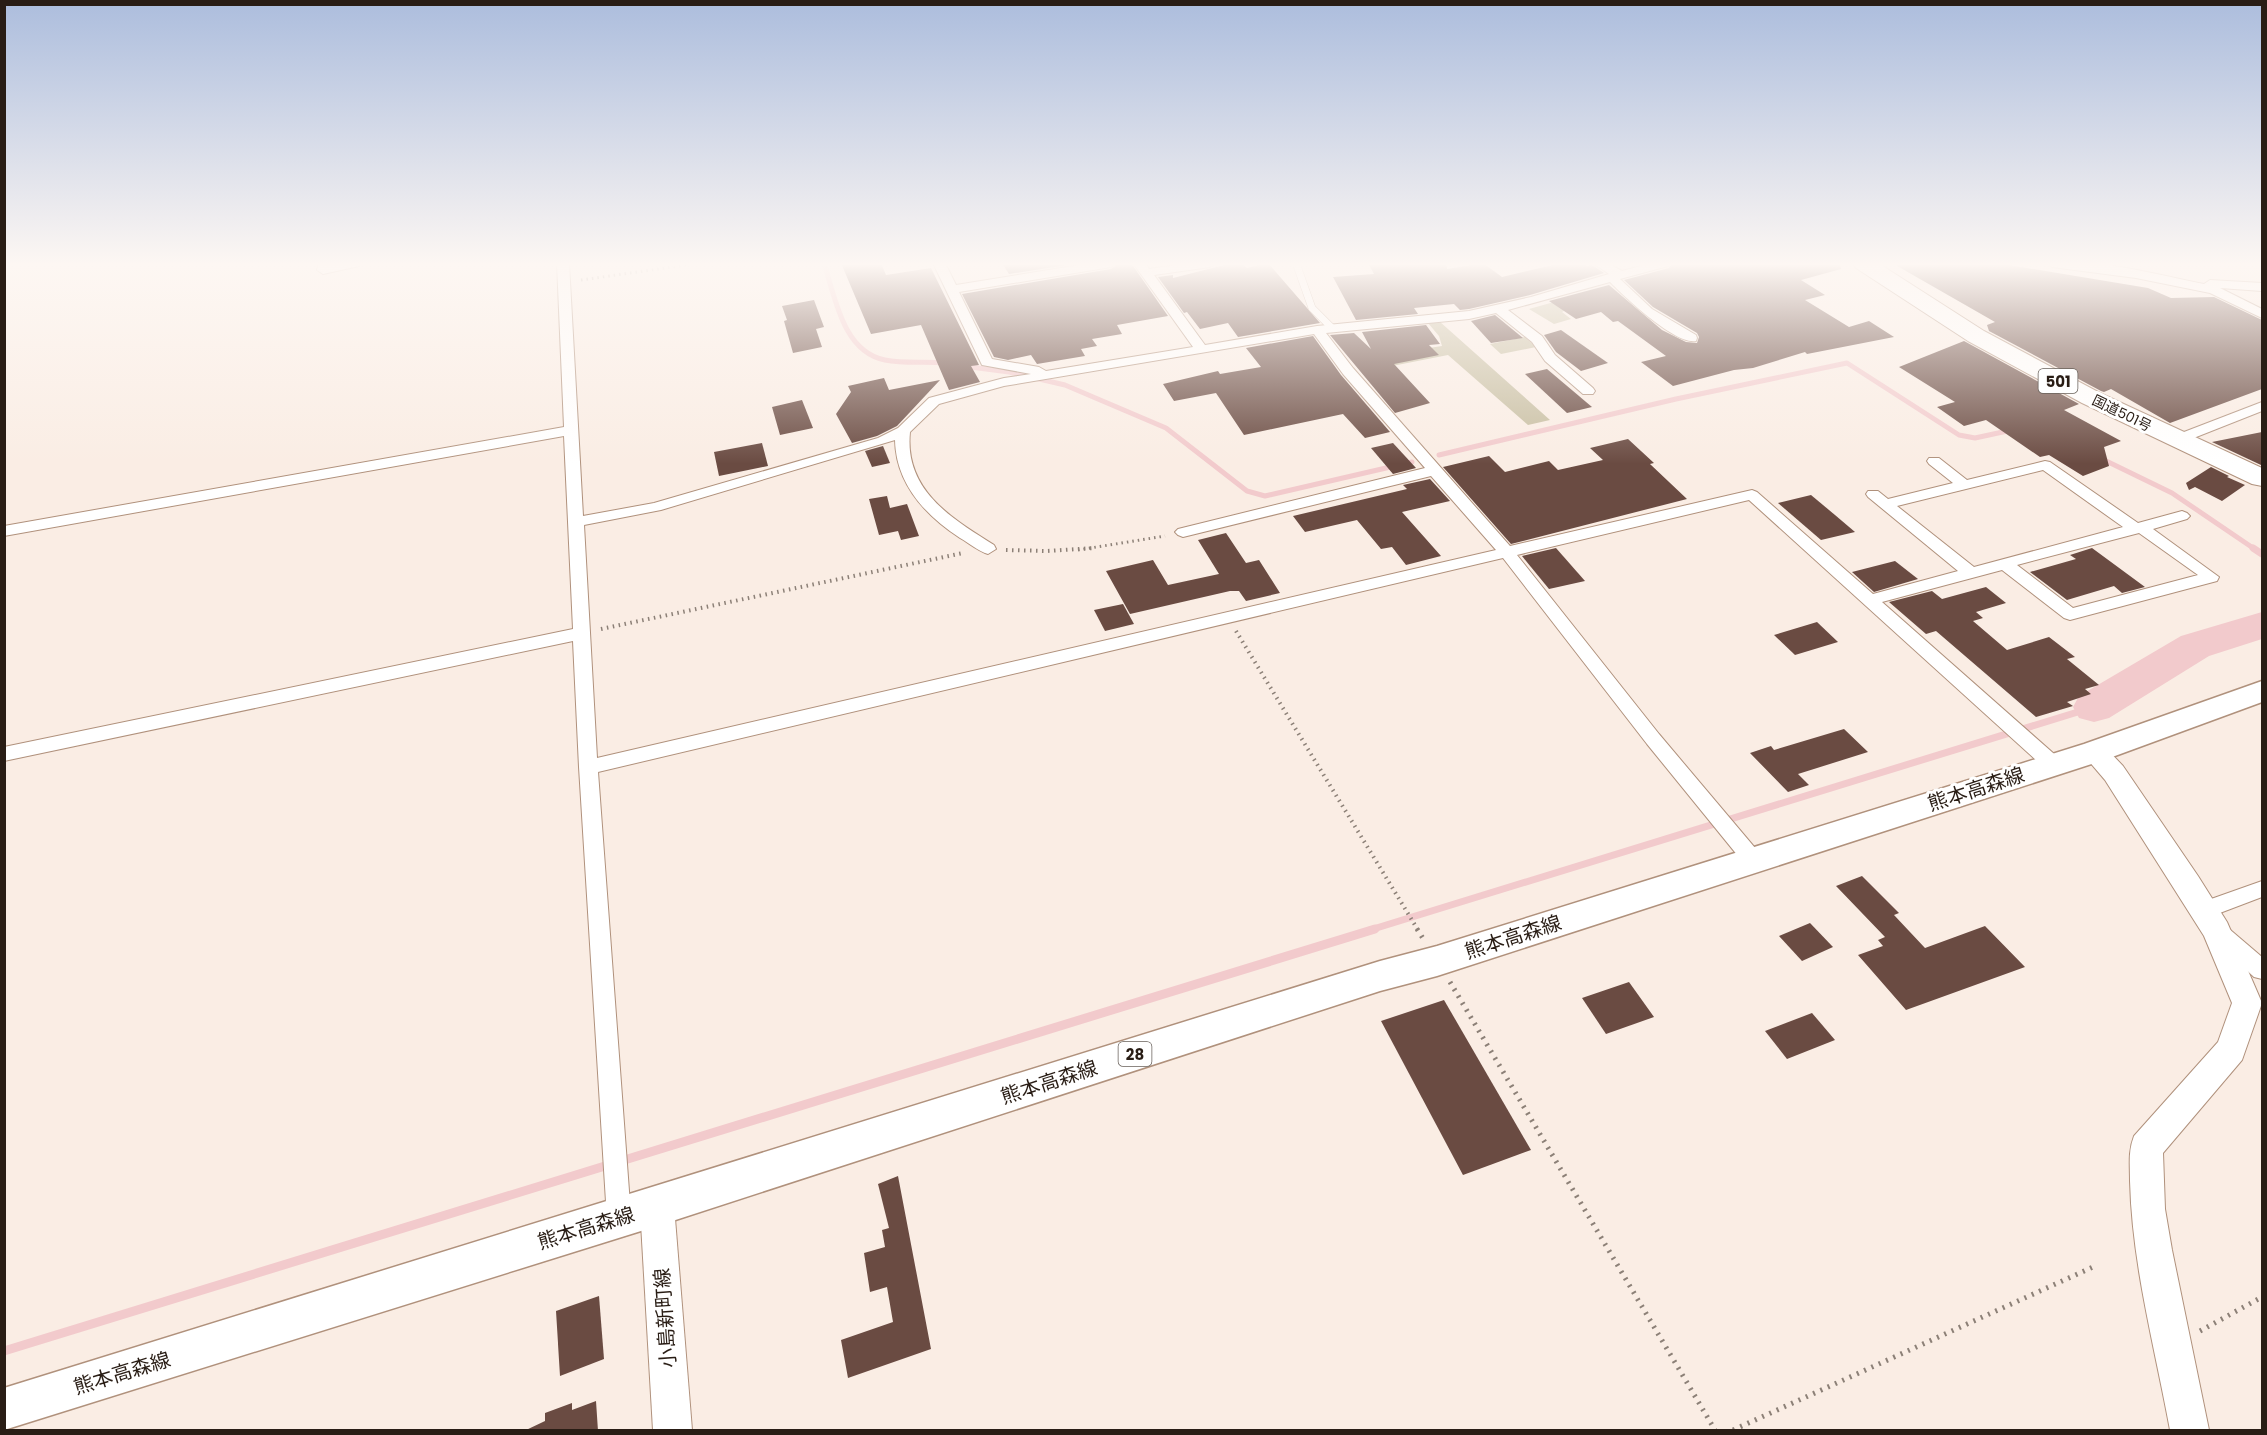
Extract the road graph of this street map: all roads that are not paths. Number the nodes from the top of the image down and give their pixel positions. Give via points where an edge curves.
1 (567, 330) edge
2 (972, 330) edge
3 (1188, 330) edge
4 (1317, 330) joint
5 (1526, 330) edge
6 (1678, 330) edge
7 (1967, 330) edge
8 (1691, 338) dead end
9 (1201, 348) junction
10 (1050, 373) junction
11 (1588, 391) dead end
12 (2262, 406) edge
13 (572, 430) junction
14 (903, 431) junction
15 (2176, 440) junction
16 (1934, 460) dead end
17 (1436, 470) junction
18 (2262, 478) edge
19 (1965, 484) junction
20 (1873, 494) dead end
21 (1886, 504) junction
22 (2182, 516) dead end
23 (577, 522) junction
24 (2139, 528) junction
25 (4, 531) edge
26 (1183, 532) road end
27 (988, 549) road end
28 (1508, 554) junction
29 (2005, 564) junction
30 (1971, 573) junction
31 (1870, 600) junction
32 (582, 633) junction
33 (2262, 691) edge
34 (2094, 752) junction
35 (4, 754) edge
36 (2054, 765) junction
37 (588, 767) junction
38 (1754, 861) junction
39 (2262, 889) edge
40 (2211, 921) junction
41 (2262, 970) edge
42 (657, 1206) junction
43 (619, 1218) junction
44 (4, 1410) edge
45 (673, 1431) edge
46 (2190, 1431) edge

1 - 13 street
2 - 10 street via 987,362
3 - 9 street
4 - 9 street
4 - 17 street
5 - 11 street
6 - 8 street
7 - 15 highway, 国道501号 / 501
9 - 10 street
10 - 14 street via 951,394 934,401
12 - 15 street
13 - 23 street
13 - 25 street
14 - 23 street via 883,441 656,507
14 - 27 street via 901,446 918,494 931,511
15 - 18 highway, 国道501号 / 501
16 - 19 street
17 - 26 street
17 - 28 street
19 - 21 street
19 - 24 street via 2045,465
20 - 21 street
21 - 30 street
22 - 24 street
23 - 32 street
24 - 29 street
24 - 29 street via 2211,577 2070,614
28 - 31 street via 1752,495
28 - 37 street
28 - 38 street
29 - 30 street
30 - 31 street
31 - 36 street
32 - 35 street
32 - 37 street
33 - 34 main road, 熊本高森線 / 28
34 - 36 main road, 熊本高森線 / 28
34 - 40 street via 2114,773
36 - 38 main road, 熊本高森線 / 28
37 - 43 street
38 - 42 main road, 熊本高森線 / 28
39 - 40 street
40 - 41 street
40 - 46 street via 2247,1003 2231,1050 2146,1148 2148,1209
42 - 43 main road, 熊本高森線 / 28
42 - 45 street, 小島新町線
43 - 44 main road, 熊本高森線 / 28

